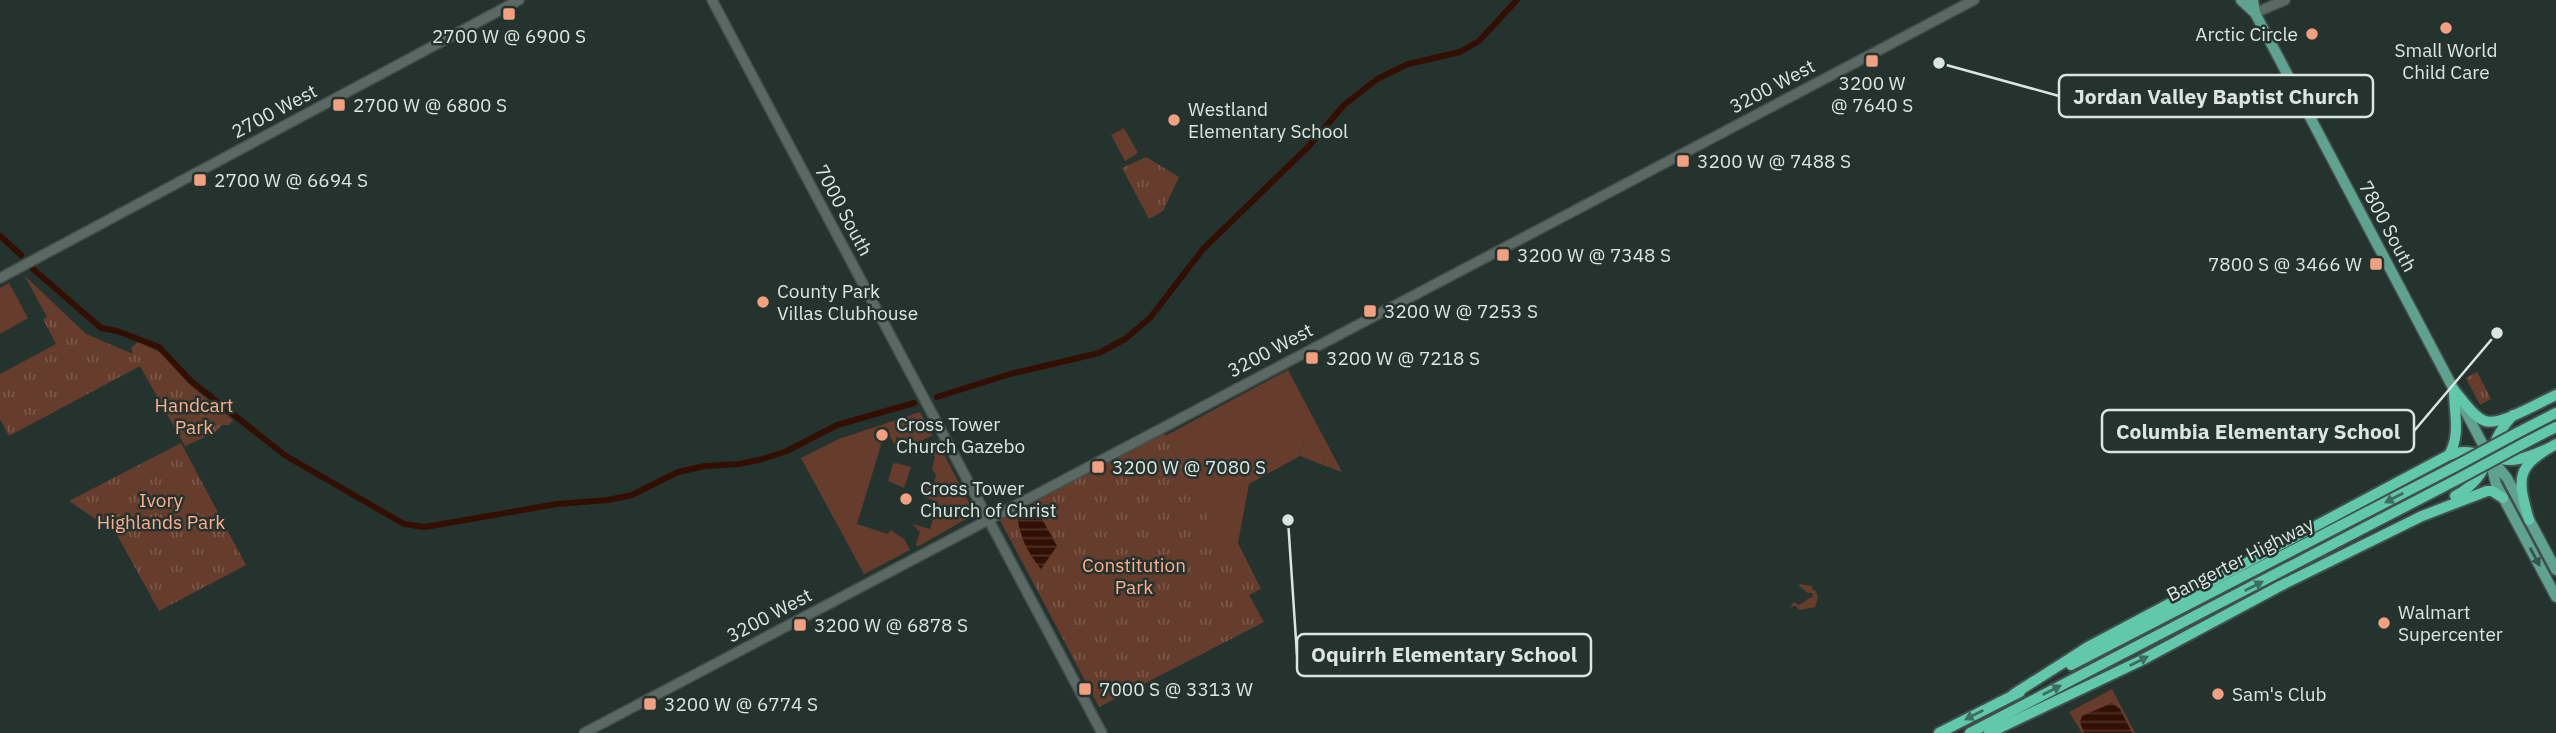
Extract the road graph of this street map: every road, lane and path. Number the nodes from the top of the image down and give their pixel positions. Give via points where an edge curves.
1 (519, 0) edge
2 (712, 0) edge
3 (1974, 0) edge
4 (2241, 0) edge
5 (2253, 0) edge
6 (2285, 0) edge
7 (2255, 13) junction
8 (0, 278) edge
9 (2454, 390) junction
10 (2556, 395) edge
11 (2556, 413) edge
12 (2513, 415) junction
13 (2556, 427) edge
14 (2552, 446) edge
15 (2449, 455) junction
16 (2489, 456) junction
17 (2503, 498) junction
18 (2422, 516) junction
19 (988, 518) junction
20 (2529, 520) junction
21 (2556, 570) edge
22 (2556, 597) edge
23 (2014, 694) junction
24 (584, 733) edge
25 (1102, 733) edge
26 (1939, 733) edge
27 (1970, 733) edge
28 (1989, 733) edge

1 - 8 street, 2700 West
2 - 19 street, 7000 South
3 - 19 street, 3200 West
4 - 7 main road, 7800 South
5 - 7 main road, 7800 South
6 - 7 street
7 - 9 main road, 7800 South
9 - 12 highway via 2482,420 2493,422
9 - 15 highway via 2458,434
9 - 16 main road, 7800 South
10 - 12 highway
11 -> 23 highway, Bangerter Highway, bridge
12 - 16 highway via 2497,435
27 -> 13 highway, Bangerter Highway, bridge
14 - 16 highway via 2519,460
14 - 20 highway via 2529,463 2521,479
15 - 16 highway via 2466,451
15 - 23 highway via 2088,647
16 - 17 main road, 7800 South
16 - 18 highway via 2474,484
16 - 20 main road, 7800 South via 2507,478
17 - 18 highway via 2487,491
17 -> 22 main road, 7800 South
28 -> 18 highway
19 - 24 street, 3200 West
19 - 25 street, 7000 South
20 - 21 main road, 7800 South
23 -> 26 highway, Bangerter Highway

